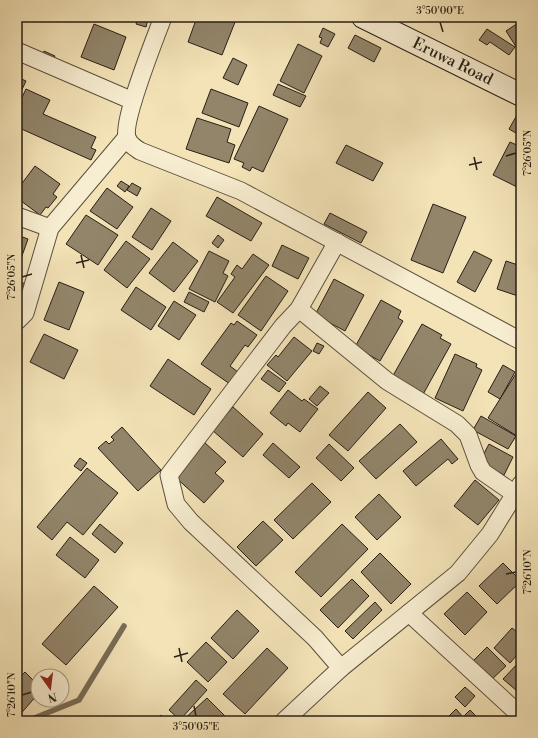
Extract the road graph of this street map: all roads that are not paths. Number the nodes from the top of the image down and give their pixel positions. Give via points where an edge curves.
1 (163, 17) edge
2 (363, 17) edge
3 (17, 51) edge
4 (521, 95) edge
5 (133, 101) junction
6 (127, 137) junction
7 (17, 216) edge
8 (50, 228) junction
9 (337, 242) junction
10 (299, 309) junction
11 (17, 321) edge
12 (521, 341) edge
13 (518, 489) edge
14 (409, 613) junction
15 (341, 668) junction
16 (521, 716) edge
17 (289, 719) edge

1 - 5 street
2 - 4 main road, Eruwa Road
3 - 5 street
5 - 6 street via 126,126
6 - 8 street
6 - 9 street via 130,145 242,191
7 - 8 street
8 - 11 street via 25,313
9 - 10 street
9 - 12 street
10 - 13 street via 387,381 457,424 468,435 483,472
10 - 15 street via 283,326 169,475 176,504 191,522 315,638
13 - 14 street via 490,534 458,573
14 - 15 street
14 - 16 street
15 - 17 street

